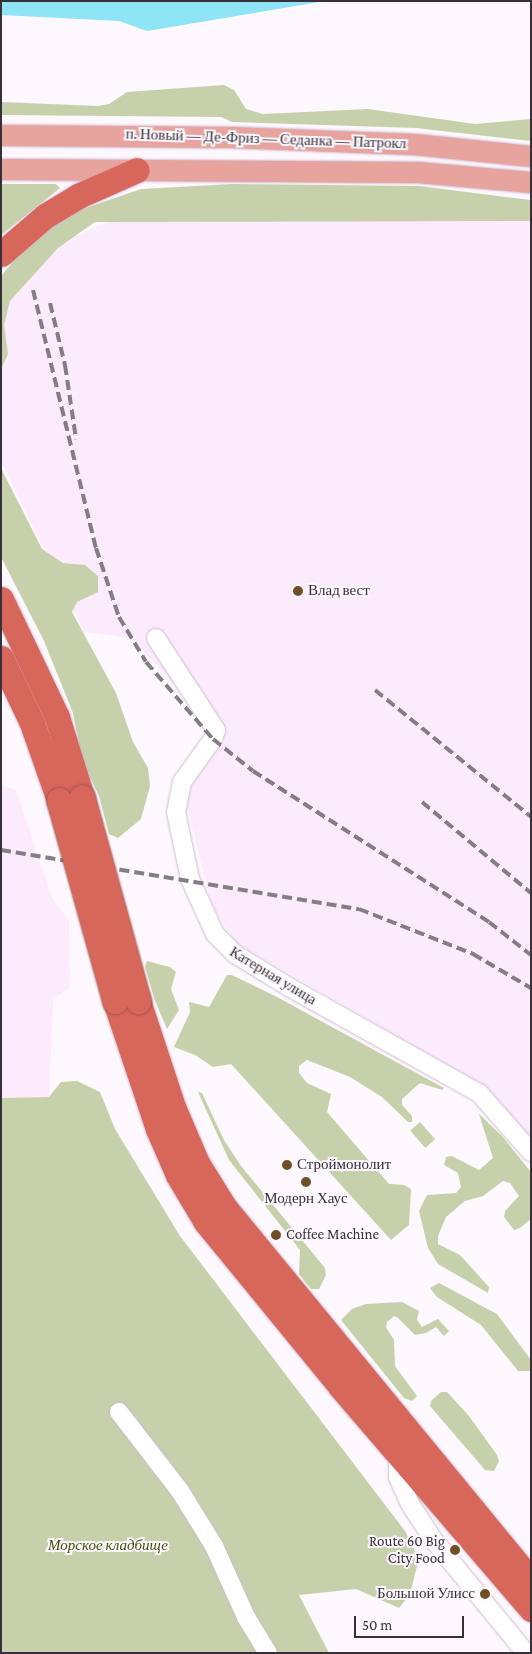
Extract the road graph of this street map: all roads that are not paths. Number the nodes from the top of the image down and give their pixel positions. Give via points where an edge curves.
1 (1, 135) edge
2 (531, 156) edge
3 (1, 169) edge
4 (138, 170) junction
5 (531, 182) edge
6 (1, 254) edge
7 (1, 599) edge
8 (156, 638) dead end
9 (1, 658) edge
10 (71, 799) junction
11 (127, 1001) junction
12 (531, 1152) edge
13 (119, 1412) dead end
14 (398, 1455) junction
15 (531, 1580) edge
16 (531, 1609) edge
17 (268, 1653) edge
18 (526, 1653) edge

1 - 2 main road, п. Новый — Де-Фриз — Седанка — Патрокл via 376,142
3 - 4 main road, п. Новый — Де-Фриз — Седанка — Патрокл
4 - 5 main road, п. Новый — Де-Фриз — Седанка — Патрокл via 418,172
4 - 6 highway via 45,216
7 - 10 highway via 57,717
8 - 12 street, Катерная улица via 216,730 182,782 176,812 190,879 215,934 235,954 289,987 480,1093
9 - 10 highway
10 - 11 highway, bridge
11 - 14 highway via 158,1129 178,1175 206,1222
11 - 15 highway via 197,1163 225,1208
13 - 17 street via 180,1491 214,1546 246,1617
14 - 16 highway
14 - 18 street via 398,1477 410,1504 435,1542

